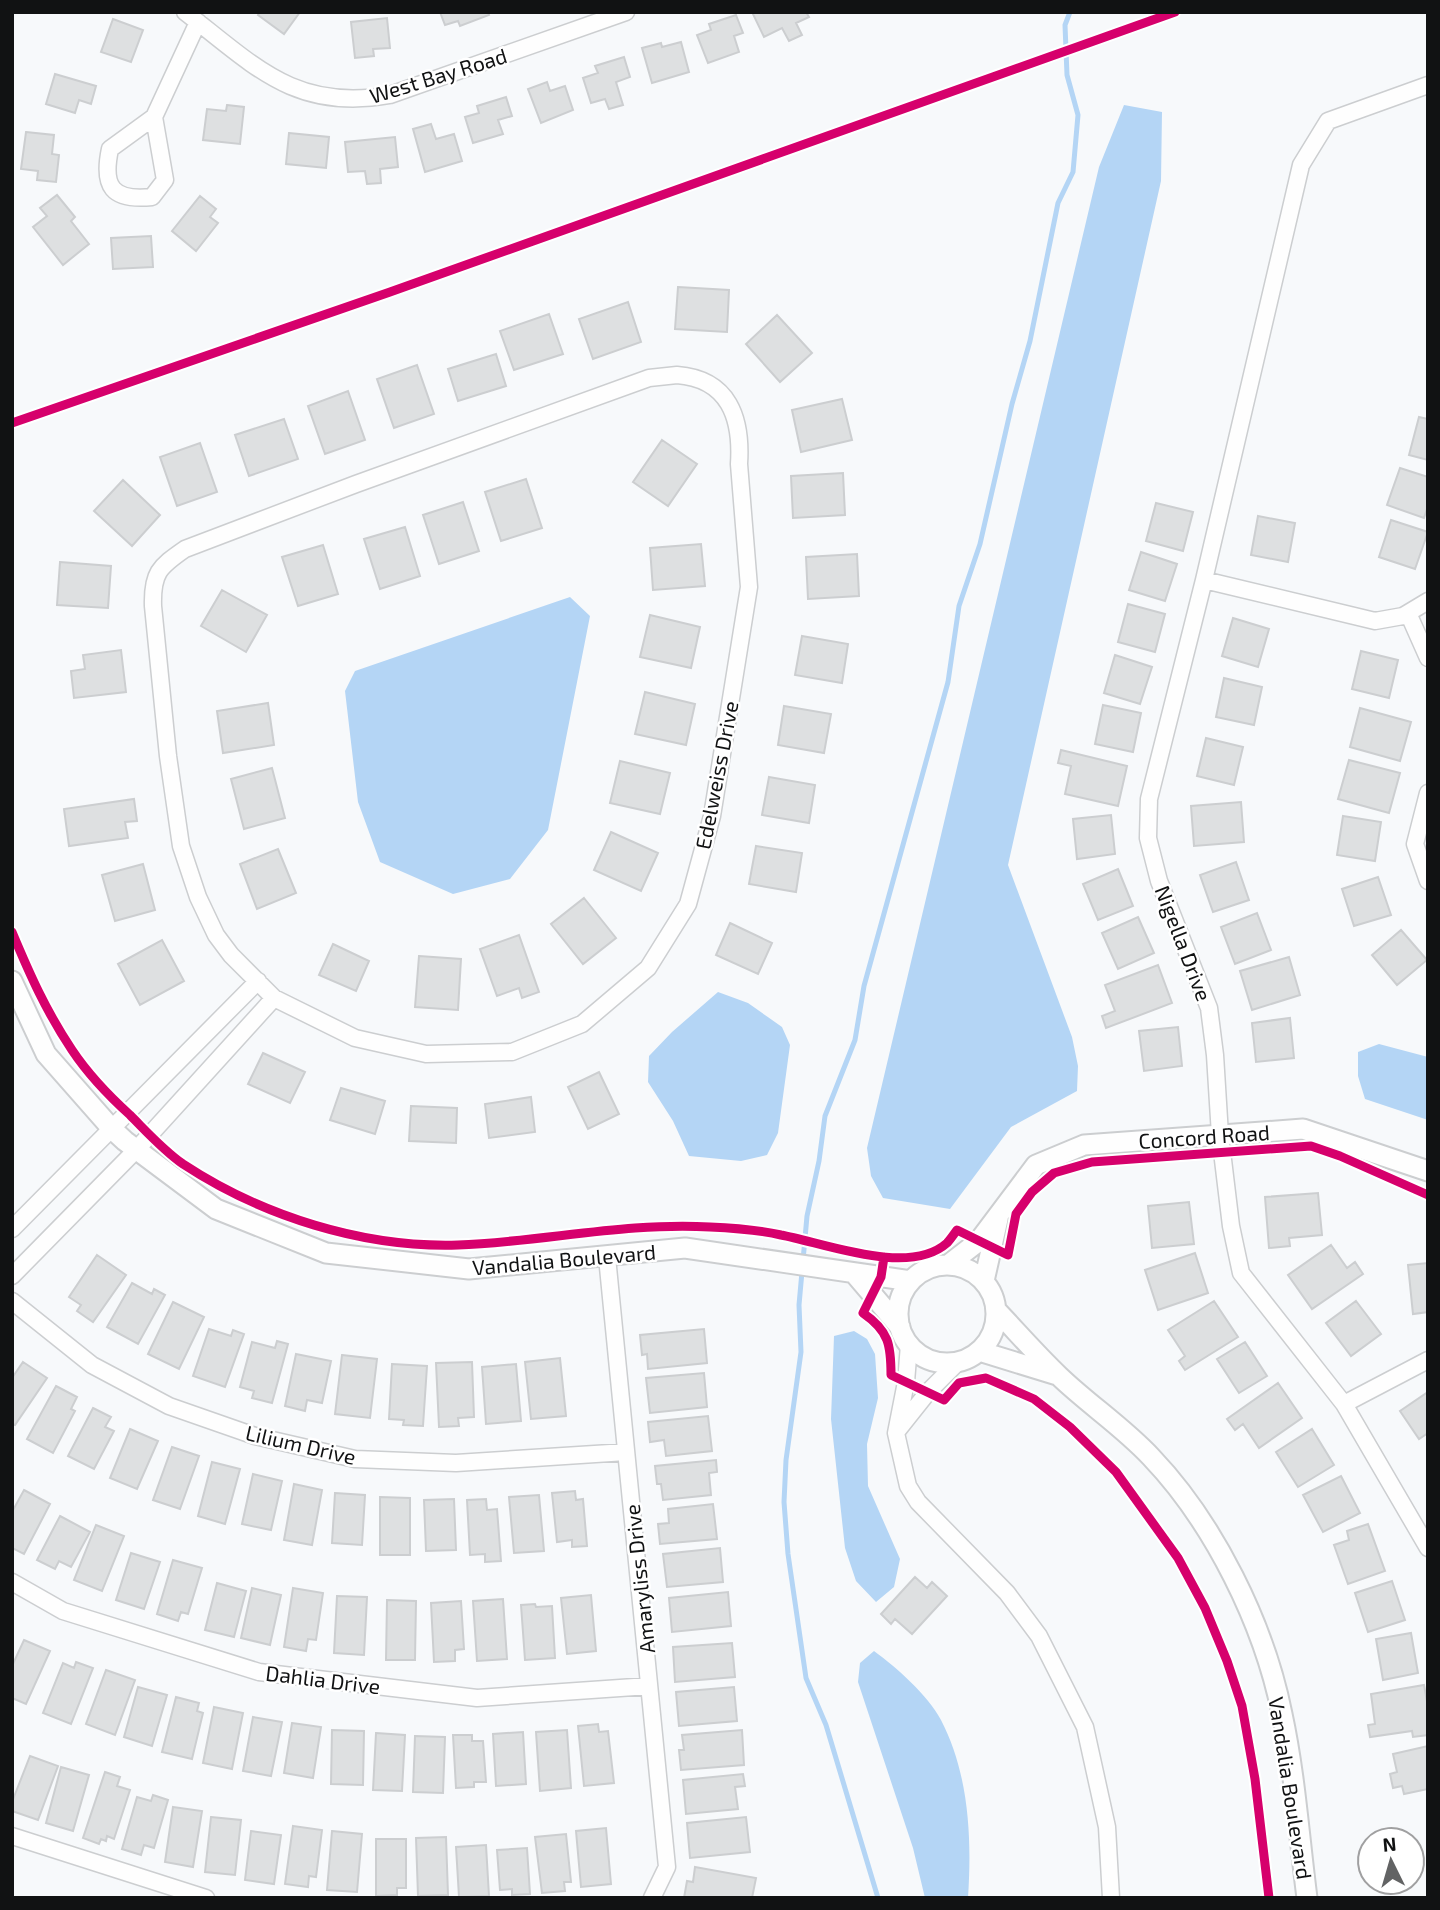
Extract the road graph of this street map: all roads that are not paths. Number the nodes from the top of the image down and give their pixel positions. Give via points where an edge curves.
1 (626, 12) edge
2 (192, 17) edge
3 (1428, 85) edge
4 (155, 117) junction
5 (1204, 580) junction
6 (1428, 601) edge
7 (1408, 613) junction
8 (1428, 659) edge
9 (1428, 793) edge
10 (1428, 881) edge
11 (12, 981) edge
12 (258, 981) junction
13 (274, 998) junction
14 (112, 1129) junction
15 (1220, 1135) junction
16 (136, 1150) junction
17 (1428, 1171) edge
18 (1000, 1212) junction
19 (12, 1229) edge
20 (607, 1257) junction
21 (947, 1265) junction
22 (853, 1273) junction
23 (12, 1276) edge
24 (911, 1281) junction
25 (984, 1281) junction
26 (12, 1301) edge
27 (996, 1311) junction
28 (900, 1327) junction
29 (909, 1345) junction
30 (979, 1351) junction
31 (1428, 1360) edge
32 (958, 1362) junction
33 (1058, 1376) junction
34 (1344, 1404) junction
35 (896, 1433) junction
36 (626, 1452) junction
37 (1428, 1548) edge
38 (12, 1581) edge
39 (649, 1686) junction
40 (12, 1836) edge
41 (206, 1898) edge
42 (652, 1898) edge
43 (1111, 1898) edge
44 (1307, 1898) edge

1 - 2 street, West Bay Road via 390,95 364,99 337,99 286,85
2 - 4 street
3 - 5 street, Nigella Drive via 1328,121 1301,165
4 - 4 street via 110,149 106,170 110,184 121,196 152,197 165,180
5 - 7 street via 1375,621
5 - 15 street, Nigella Drive via 1149,799 1149,838 1159,881 1209,1009
6 - 7 street
7 - 8 street
9 - 10 street via 1415,844
11 - 14 street, Vandalia Boulevard via 46,1054
12 - 13 street, Edelweiss Drive
12 - 13 street, Edelweiss Drive via 216,935 181,846 153,606 152,586 164,564 186,549 649,378 697,376 721,393 734,412 737,431 750,587 712,816 688,904 648,968 582,1024 512,1052 426,1055 355,1038
12 - 14 street
13 - 16 street
14 - 16 street, Vandalia Boulevard
14 - 19 street
15 - 17 street, Concord Road via 1303,1129
15 - 18 street, Concord Road via 1084,1145 1036,1165
15 - 34 street, Nigella Drive via 1241,1273
16 - 20 street, Vandalia Boulevard via 216,1209 326,1253 469,1269
16 - 23 street
18 - 21 street, Concord Road via 979,1241
18 - 25 street, Concord Road
20 - 22 street, Vandalia Boulevard via 685,1248
20 - 36 street, Amaryliss Drive
21 - 24 street via 934,1266
21 - 25 street via 961,1266
22 - 24 street, Vandalia Boulevard
22 - 28 street
24 - 28 street via 898,1311
25 - 27 street
26 - 36 street, Lilium Drive via 92,1365 169,1406 255,1436 355,1459 456,1463
27 - 30 street via 995,1326
27 - 33 street, Vandalia Boulevard
28 - 29 street
29 - 32 street via 932,1360
29 - 35 street
30 - 32 street
30 - 33 street, Vandalia Boulevard
31 - 34 street
32 - 35 street
33 - 44 street, Vandalia Boulevard via 1151,1457 1205,1526 1237,1585 1265,1651 1282,1712
34 - 37 street, Nigella Drive
35 - 43 street via 908,1486 918,1503 975,1558 1039,1636 1085,1727 1107,1827
36 - 39 street, Amaryliss Drive
38 - 39 street, Dahlia Drive via 63,1611 259,1672 477,1698
39 - 42 street, Amaryliss Drive via 667,1867
40 - 41 street

